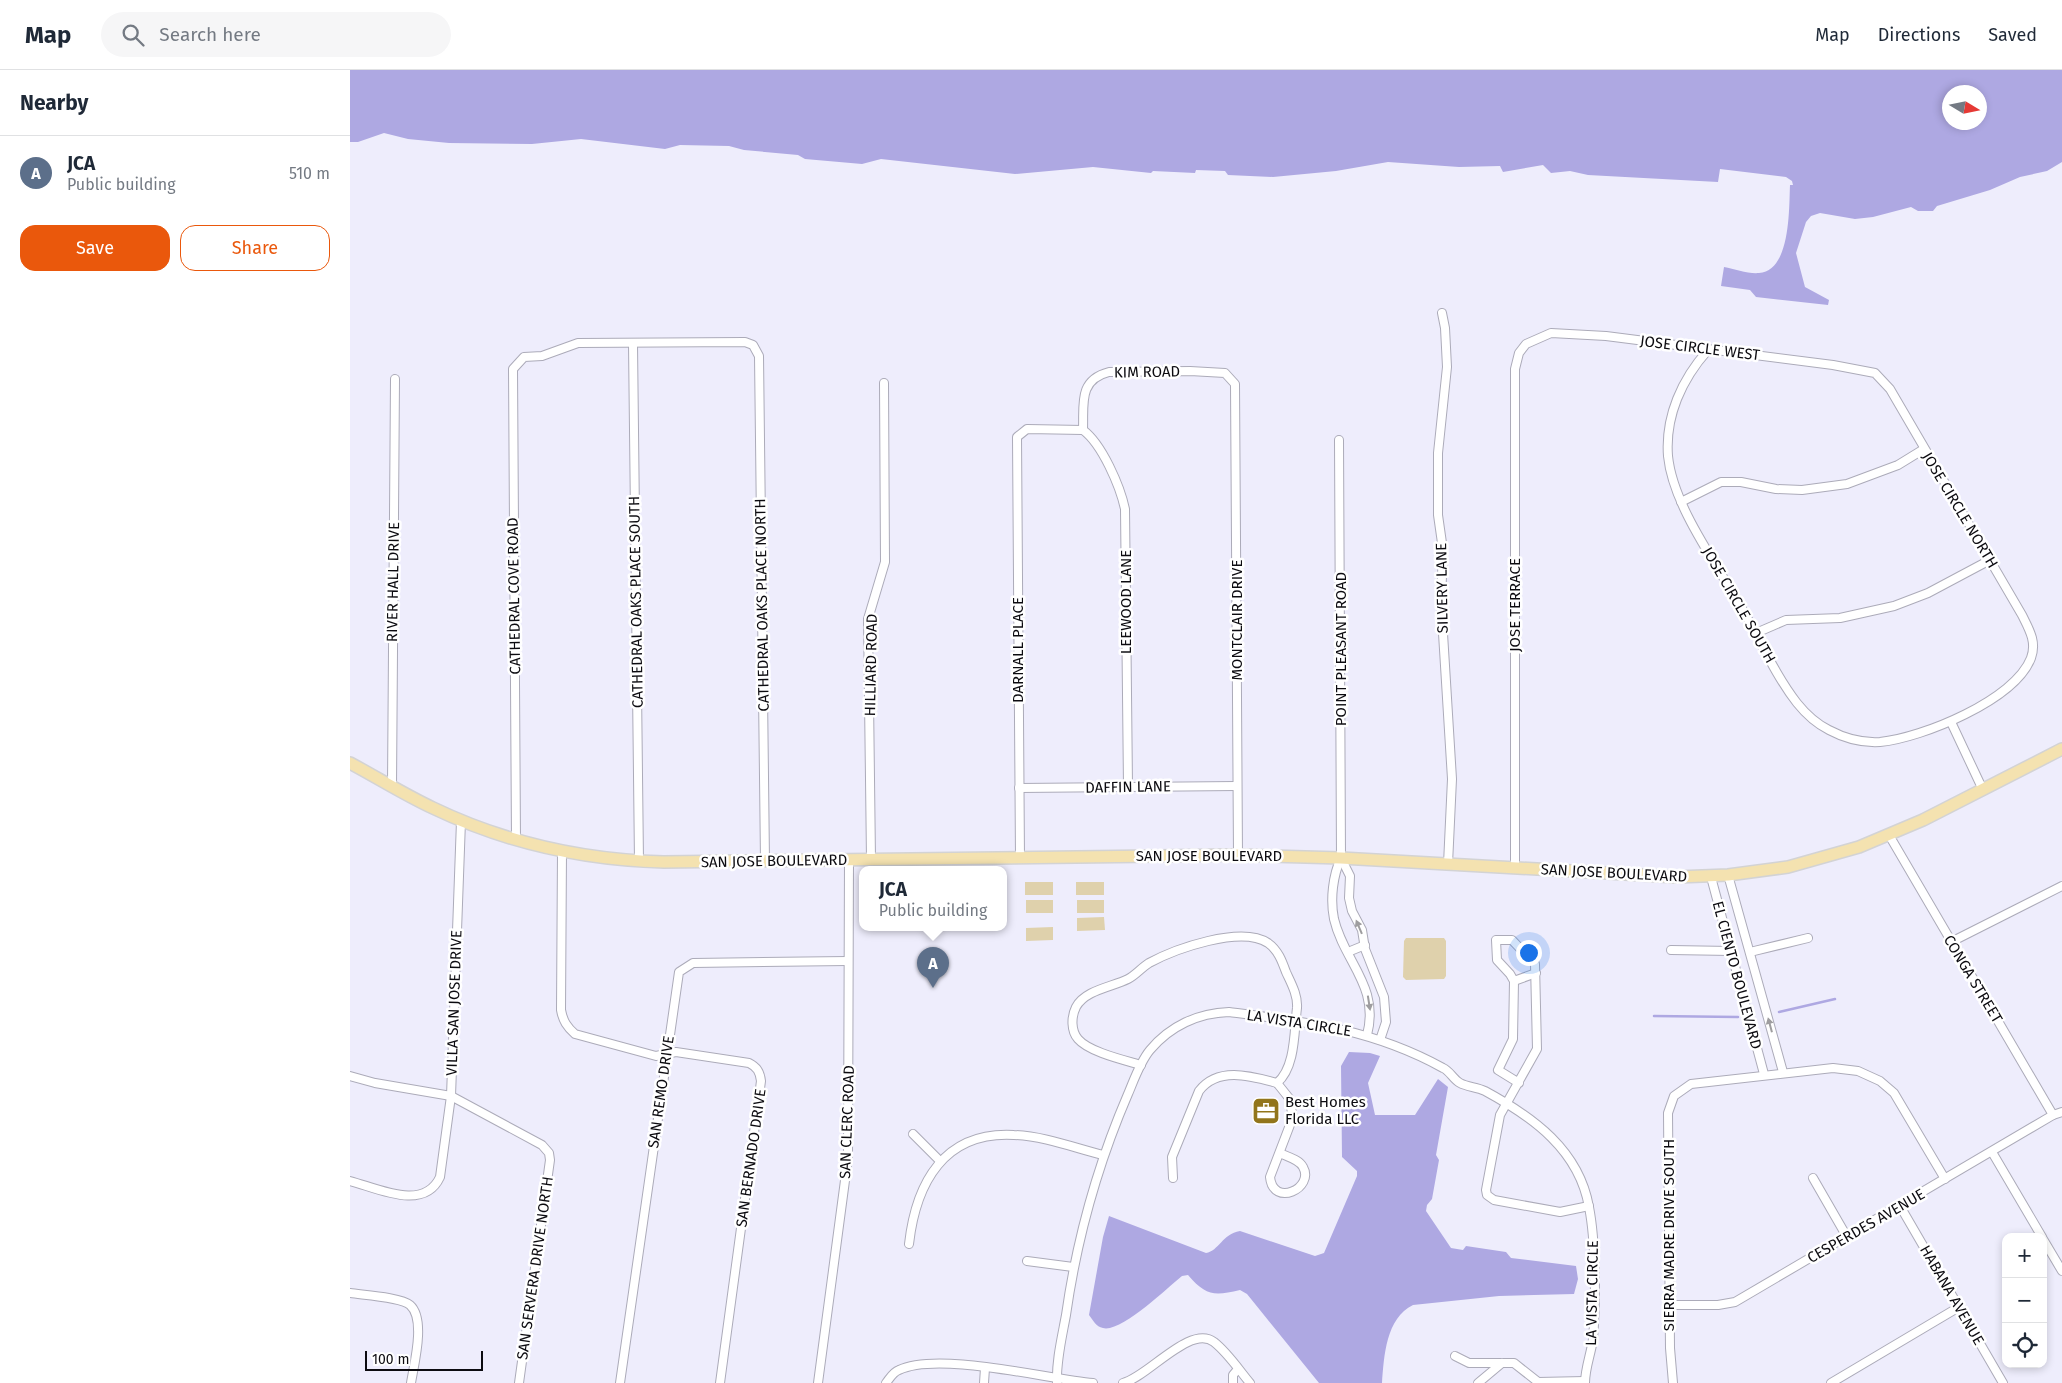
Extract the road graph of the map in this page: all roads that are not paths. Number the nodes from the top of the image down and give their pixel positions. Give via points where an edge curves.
1 (1442, 313) dead end
2 (633, 344) junction
3 (1526, 344) joint
4 (1708, 350) junction
5 (1875, 373) joint
6 (394, 379) dead end
7 (884, 383) dead end
8 (1235, 384) joint
9 (1083, 430) junction
10 (1339, 440) dead end
11 (1924, 449) junction
12 (1681, 502) junction
13 (1990, 560) junction
14 (1756, 633) junction
15 (2032, 653) joint
16 (1951, 722) junction
17 (2062, 749) edge
18 (350, 763) edge
19 (392, 786) junction
20 (1128, 786) junction
21 (1237, 786) junction
22 (1019, 788) junction
23 (1982, 790) junction
24 (461, 821) junction
25 (1889, 836) junction
26 (516, 840) junction
27 (562, 851) junction
28 (1238, 855) junction
29 (1020, 858) junction
30 (1341, 858) junction
31 (871, 859) junction
32 (849, 860) junction
33 (639, 861) junction
34 (765, 861) junction
35 (1448, 864) junction
36 (1515, 868) junction
37 (1710, 876) junction
38 (1728, 876) junction
39 (2062, 886) edge
40 (1808, 938) dead end
41 (1951, 942) junction
42 (1365, 945) junction
43 (1671, 950) dead end
44 (1730, 951) junction
45 (1348, 952) junction
46 (1750, 952) junction
47 (848, 961) junction
48 (1536, 973) junction
49 (1514, 981) junction
50 (1377, 982) junction
51 (1366, 987) junction
52 (1295, 1021) junction
53 (1367, 1035) junction
54 (1380, 1040) junction
55 (666, 1054) junction
56 (1141, 1065) junction
57 (1783, 1072) junction
58 (1764, 1074) junction
59 (350, 1076) edge
60 (1277, 1083) junction
61 (1519, 1083) junction
62 (451, 1096) junction
63 (1506, 1105) junction
64 (2062, 1112) edge
65 (2053, 1115) junction
66 (913, 1134) dead end
67 (1992, 1152) junction
68 (1280, 1153) junction
69 (1103, 1155) junction
70 (940, 1161) junction
71 (1172, 1178) dead end
72 (1813, 1178) dead end
73 (1946, 1179) junction
74 (350, 1181) edge
75 (1589, 1206) junction
76 (1900, 1206) junction
77 (2040, 1233) edge
78 (1847, 1237) junction
79 (909, 1244) dead end
80 (2047, 1245) edge
81 (1028, 1261) dead end
82 (1073, 1267) junction
83 (2062, 1271) edge
84 (350, 1293) edge
85 (1669, 1305) junction
86 (1959, 1307) junction
87 (1455, 1356) dead end
88 (1502, 1363) junction
89 (986, 1368) junction
90 (1238, 1369) junction
91 (1057, 1381) edge
92 (1585, 1382) edge
93 (411, 1383) edge
94 (519, 1383) edge
95 (620, 1383) edge
96 (720, 1383) edge
97 (818, 1383) edge
98 (886, 1383) edge
99 (984, 1383) edge
100 (1093, 1383) edge
101 (1123, 1383) edge
102 (1233, 1383) edge
103 (1250, 1383) edge
104 (1478, 1383) edge
105 (1672, 1383) edge
106 (1831, 1383) edge
107 (2004, 1383) edge

1 - 35 street, SILVERY LANE via 1447,367 1438,453 1438,515 1452,779
2 - 26 street, CATHEDRAL COVE ROAD via 578,344 542,356 524,357 517,362 512,376
2 - 33 street, CATHEDRAL OAKS PLACE SOUTH
2 - 34 street, CATHEDRAL OAKS PLACE NORTH via 745,342 758,350
3 - 4 street, JOSE CIRCLE WEST via 1551,333 1606,336
3 - 36 street, JOSE TERRACE via 1515,369
4 - 5 street, JOSE CIRCLE WEST
4 - 12 street, JOSE CIRCLE SOUTH via 1687,376 1671,418 1668,458
5 - 11 street, JOSE CIRCLE NORTH via 1890,389
6 - 19 street, RIVER HALL DRIVE
7 - 31 street, HILLIARD ROAD via 885,562 868,619
8 - 9 street, KIM ROAD via 1225,373 1108,372 1099,375 1086,388
8 - 21 street, MONTCLAIR DRIVE
9 - 20 street, LEEWOOD LANE via 1109,467 1125,509
9 - 22 street, DARNALL PLACE via 1027,429 1017,437
10 - 30 street, POINT PLEASANT ROAD
11 - 12 street via 1898,465 1847,484 1802,490 1721,482
11 - 13 street, JOSE CIRCLE NORTH
12 - 14 street, JOSE CIRCLE SOUTH
13 - 14 street via 1928,593 1894,606 1840,618 1786,620
13 - 15 street, JOSE CIRCLE NORTH via 2032,634
14 - 16 street, JOSE CIRCLE SOUTH via 1798,704 1829,730 1853,739 1879,742
15 - 16 street, JOSE CIRCLE SOUTH via 2022,673 2000,692
16 - 23 street
17 - 23 main road, SAN JOSE BOULEVARD
18 - 19 main road, SAN JOSE BOULEVARD
19 - 24 main road, SAN JOSE BOULEVARD
20 - 21 street, DAFFIN LANE
20 - 22 street, DAFFIN LANE
21 - 28 street, MONTCLAIR DRIVE
22 - 29 street, DARNALL PLACE
23 - 25 main road, SAN JOSE BOULEVARD
24 - 26 main road, SAN JOSE BOULEVARD
24 - 62 street, VILLA SAN JOSE DRIVE
25 - 38 main road, SAN JOSE BOULEVARD via 1815,861
25 - 41 street, CONGA STREET
26 - 27 main road, SAN JOSE BOULEVARD
27 - 33 main road, SAN JOSE BOULEVARD
27 - 55 street, SAN BERNADO DRIVE via 563,1021 575,1034 656,1056
28 - 29 main road, SAN JOSE BOULEVARD
28 - 30 main road, SAN JOSE BOULEVARD
29 - 31 main road, SAN JOSE BOULEVARD
30 - 35 main road, SAN JOSE BOULEVARD
42 -> 30 street, POINT PLEASANT ROAD via 1362,930 1352,912 1350,876
30 - 45 street, POINT PLEASANT ROAD via 1334,874 1334,918
31 - 32 main road, SAN JOSE BOULEVARD
32 - 34 main road, SAN JOSE BOULEVARD
32 - 47 street, SAN CLERC ROAD
33 - 34 main road, SAN JOSE BOULEVARD
35 - 36 main road, SAN JOSE BOULEVARD
36 - 37 main road, SAN JOSE BOULEVARD
37 - 38 main road, SAN JOSE BOULEVARD
37 - 44 street, EL CIENTO BOULEVARD
38 - 46 street, EL CIENTO BOULEVARD
39 - 41 street
40 - 46 street
41 - 65 street, CONGA STREET
42 - 45 street
42 - 50 street, POINT PLEASANT ROAD
43 - 44 street
44 - 58 street, EL CIENTO BOULEVARD
45 - 51 street, POINT PLEASANT ROAD
57 -> 46 street, EL CIENTO BOULEVARD
47 - 55 street, SAN REMO DRIVE via 693,963 685,966 676,979
47 - 97 street, SAN CLERC ROAD via 848,1158
48 - 49 street
48 - 49 street via 1535,964 1512,940 1496,940 1497,960
48 - 61 street via 1537,1049
49 - 61 street via 1513,1039 1498,1070
50 - 51 street
50 - 54 street, POINT PLEASANT ROAD via 1386,1011
51 -> 53 street, POINT PLEASANT ROAD via 1371,1012
52 - 53 street, LA VISTA CIRCLE
52 - 56 street, LA VISTA CIRCLE via 1229,1012 1196,1018 1165,1035 1148,1052
52 - 56 street via 1297,996 1279,955 1267,942 1229,938 1192,945 1150,963 1131,978 1087,996 1074,1012 1073,1028 1087,1047
52 - 60 street via 1288,1065
53 - 54 street, LA VISTA CIRCLE
54 - 63 street, LA VISTA CIRCLE via 1445,1069 1458,1082 1485,1091
55 - 95 street, SAN REMO DRIVE
55 - 96 street, SAN BERNADO DRIVE via 676,1052 749,1063 760,1073
56 - 69 street, LA VISTA CIRCLE
57 - 58 street
57 - 73 street via 1843,1068 1880,1081 1900,1102
58 - 85 street, SIERRA MADRE DRIVE SOUTH via 1692,1084 1674,1096 1668,1113
59 - 62 street
60 - 68 street via 1292,1107 1291,1125
60 - 71 street via 1221,1075 1204,1084 1172,1157
61 - 63 street
62 - 74 street, VILLA SAN JOSE DRIVE via 440,1177 427,1193 413,1196
62 - 94 street, SAN SERVERA DRIVE NORTH via 542,1145 549,1153
63 - 75 street, LA VISTA CIRCLE via 1533,1121 1560,1146 1577,1170
63 - 75 street via 1498,1122 1487,1195 1494,1200 1560,1212
64 - 65 street
65 - 67 street, CESPERDES AVENUE
66 - 70 street
67 - 73 street, CESPERDES AVENUE
67 - 77 street
68 - 68 street via 1270,1177 1271,1184 1276,1189 1294,1193 1299,1189 1304,1168
69 - 70 street via 1029,1137 1000,1134 969,1142
69 - 82 street, LA VISTA CIRCLE via 1084,1216
70 - 79 street via 927,1178 916,1202
72 - 78 street
73 - 76 street, CESPERDES AVENUE
75 - 92 street, LA VISTA CIRCLE via 1594,1264 1593,1338
76 - 78 street, CESPERDES AVENUE
76 - 86 street, HABANA AVENUE
78 - 85 street, CESPERDES AVENUE via 1736,1302
80 - 83 street
81 - 82 street
82 - 91 street, LA VISTA CIRCLE
84 - 93 street via 406,1303 417,1313 419,1324
85 - 105 street, SIERRA MADRE DRIVE SOUTH
86 - 106 street
86 - 107 street, HABANA AVENUE
87 - 88 street via 1469,1363
88 - 92 street via 1514,1363 1538,1382
88 - 104 street
89 - 91 street
89 - 98 street via 962,1364 920,1364 897,1370
89 - 99 street
90 - 101 street via 1214,1342 1198,1339 1185,1343 1141,1375
90 - 102 street via 1233,1375
90 - 103 street
91 - 100 street

